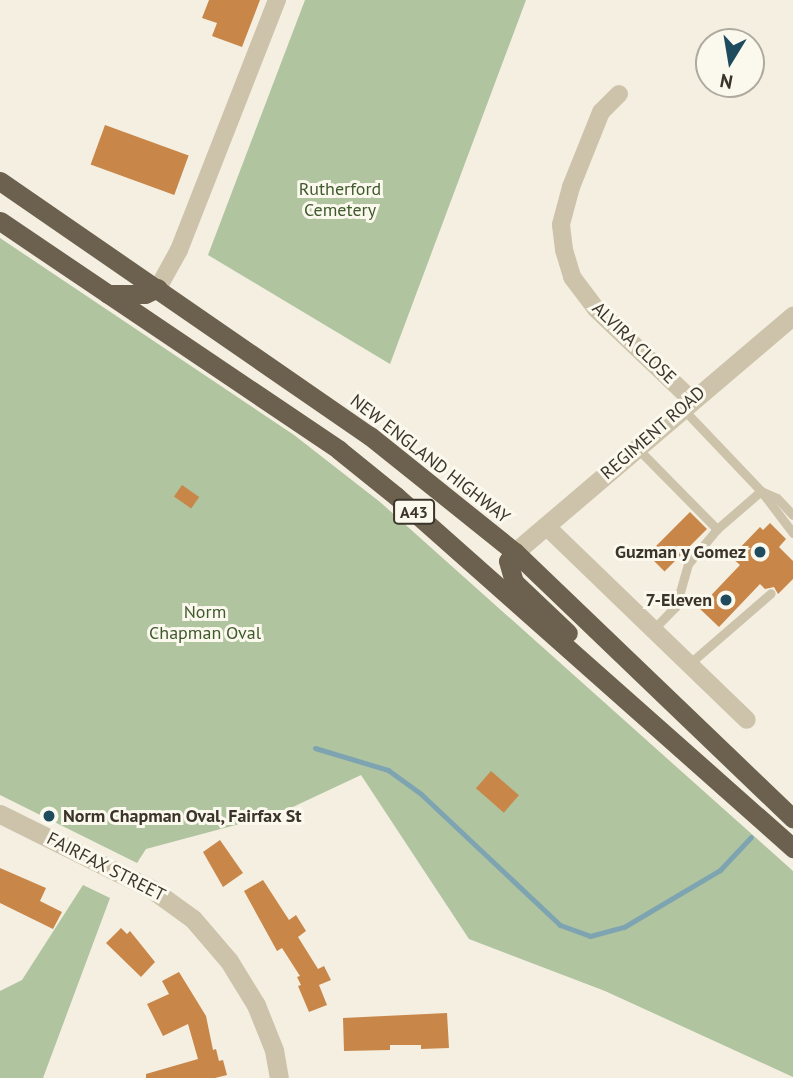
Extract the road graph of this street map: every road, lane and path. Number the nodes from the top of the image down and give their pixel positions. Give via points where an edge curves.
1 (277, 0) edge
2 (618, 94) dead end
3 (0, 181) edge
4 (0, 221) edge
5 (158, 288) junction
6 (107, 294) junction
7 (793, 315) edge
8 (687, 403) junction
9 (636, 448) junction
10 (761, 491) junction
11 (793, 515) edge
12 (546, 526) junction
13 (717, 529) junction
14 (793, 533) edge
15 (515, 552) junction
16 (771, 593) dead end
17 (653, 630) junction
18 (689, 664) junction
19 (587, 668) junction
20 (747, 720) dead end
21 (0, 814) edge
22 (793, 819) edge
23 (793, 848) edge
24 (279, 1078) edge

1 - 5 street via 179,250
2 - 8 street, ALVIRA CLOSE via 595,124 571,187 561,225 564,250 572,277 596,309
3 - 5 highway, NEW ENGLAND HIGHWAY / A43
4 - 6 highway, A43
5 - 6 highway via 129,295
5 - 15 highway, NEW ENGLAND HIGHWAY / A43 via 370,436
6 - 19 highway, A43 via 339,450
7 - 8 street, REGIMENT ROAD
8 - 9 street, REGIMENT ROAD
8 - 10 lane
9 - 12 street, REGIMENT ROAD
9 - 13 lane
10 - 11 lane via 777,498
10 - 13 lane
10 - 14 lane
12 - 15 street, REGIMENT ROAD
12 - 17 street
13 - 17 lane via 688,564 676,606
15 - 19 highway via 509,561 514,582 568,633
15 - 22 highway, NEW ENGLAND HIGHWAY / A43
16 - 18 lane
17 - 18 street
18 - 20 street
19 - 23 highway, A43
21 - 24 street, FAIRFAX STREET via 153,890 193,919 229,961 256,1005 274,1050

